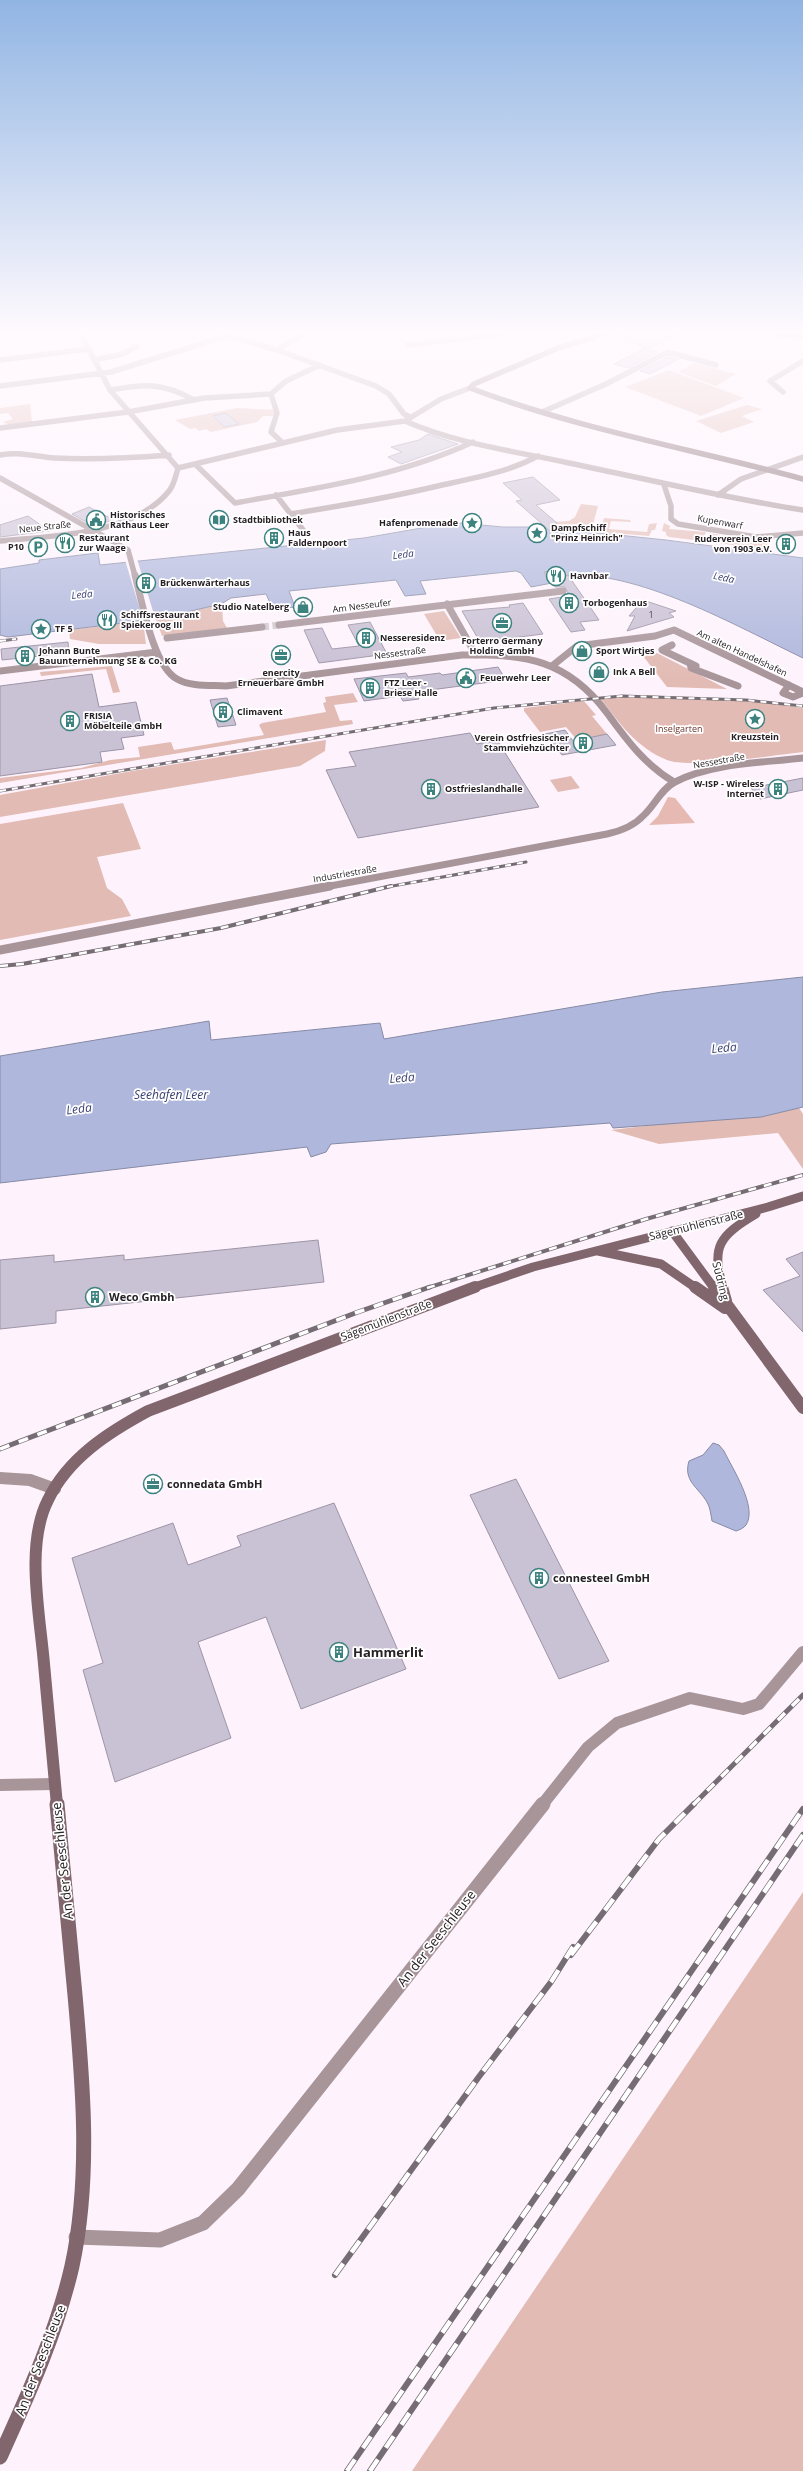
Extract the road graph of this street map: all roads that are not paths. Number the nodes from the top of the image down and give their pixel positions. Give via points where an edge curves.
1 (0, 449) edge
2 (163, 449) edge
3 (257, 449) edge
4 (457, 449) edge
5 (507, 449) edge
6 (682, 449) edge
7 (7, 453) junction
8 (0, 455) edge
9 (169, 456) junction
10 (538, 456) junction
11 (803, 457) edge
12 (195, 464) junction
13 (178, 468) junction
14 (766, 469) junction
15 (0, 478) edge
16 (803, 480) edge
17 (664, 484) junction
18 (718, 494) junction
19 (276, 495) junction
20 (803, 510) edge
21 (290, 514) junction
22 (93, 531) junction
23 (803, 533) edge
24 (307, 535) dead end
25 (0, 541) edge
26 (563, 591) dead end
27 (447, 604) junction
28 (279, 625) tunnel mouth
29 (262, 627) tunnel mouth
30 (655, 636) junction
31 (688, 637) junction
32 (167, 638) dead end
33 (672, 645) junction
34 (157, 652) junction
35 (476, 655) junction
36 (552, 666) junction
37 (0, 671) edge
38 (789, 684) junction
39 (738, 686) dead end
40 (803, 693) edge
41 (803, 758) edge
42 (674, 782) junction
43 (0, 950) edge
44 (803, 1196) edge
45 (768, 1207) junction
46 (672, 1231) junction
47 (594, 1251) junction
48 (728, 1310) junction
49 (803, 1408) edge
50 (0, 1478) edge
51 (55, 1489) junction
52 (803, 1652) edge
53 (54, 1784) junction
54 (0, 1785) edge
55 (76, 2237) junction
56 (0, 2457) edge

1 - 7 street
2 - 9 street
3 - 12 street
4 - 19 street via 401,469
5 - 10 street
6 - 14 main road
7 - 8 street
7 - 9 street via 55,458 115,459
9 - 13 street
10 - 17 street
10 - 21 street via 516,467 460,482
11 - 14 street
12 - 13 street
12 - 19 street via 235,503
13 - 22 street, Neue Straße via 171,490 152,506 130,518
14 - 16 main road
14 - 18 street via 735,482
15 - 22 street
17 - 18 street
17 - 23 street, Kupenwarf via 671,519 682,525 756,536
18 - 20 street
19 - 21 street
21 - 24 street
22 - 25 street, Neue Straße
22 - 34 street, Nessestraße via 128,550
26 - 27 street, Am Nesseufer
27 - 28 street, Am Nesseufer
27 - 35 street
29 - 32 street
30 - 31 street, Am alten Handelshafen via 674,630
30 - 33 street
30 - 36 street, Am alten Handelshafen via 577,646
31 - 33 street, Am alten Handelshafen
31 - 38 street, Am alten Handelshafen
33 - 39 street via 662,650 694,665 691,668 706,676 721,678
34 - 35 street, Nessestraße via 170,675 186,682 211,686
34 - 37 street
35 - 36 street, Nessestraße via 512,656
36 - 42 street, Nessestraße via 583,685 644,760
38 - 40 street, Am alten Handelshafen
38 - 40 street, Am alten Handelshafen via 783,692 788,696 796,697
41 - 42 street, Nessestraße via 695,774
42 - 43 street, Industriestraße via 661,791 637,822 622,830 601,836
44 - 45 main road, Sägemühlenstraße
45 - 46 main road, Sägemühlenstraße
45 - 48 main road, Südring via 734,1226 724,1234 716,1248 715,1259
46 - 47 main road, Sägemühlenstraße
46 - 48 main road, Südring
47 - 48 main road via 661,1264
47 - 51 main road, Sägemühlenstraße via 494,1280 148,1410 97,1440 75,1461
48 - 49 main road, Südring
50 - 51 street via 30,1480
51 - 53 main road, An der Seeschleuse via 42,1517 36,1576
52 - 55 street, An der Seeschleuse via 759,1704 743,1709 690,1698 617,1723 588,1747 238,2189 203,2223 160,2240
53 - 54 street
53 - 55 main road, An der Seeschleuse via 61,1833 83,2087 82,2176
55 - 56 main road, An der Seeschleuse via 60,2310 26,2399

